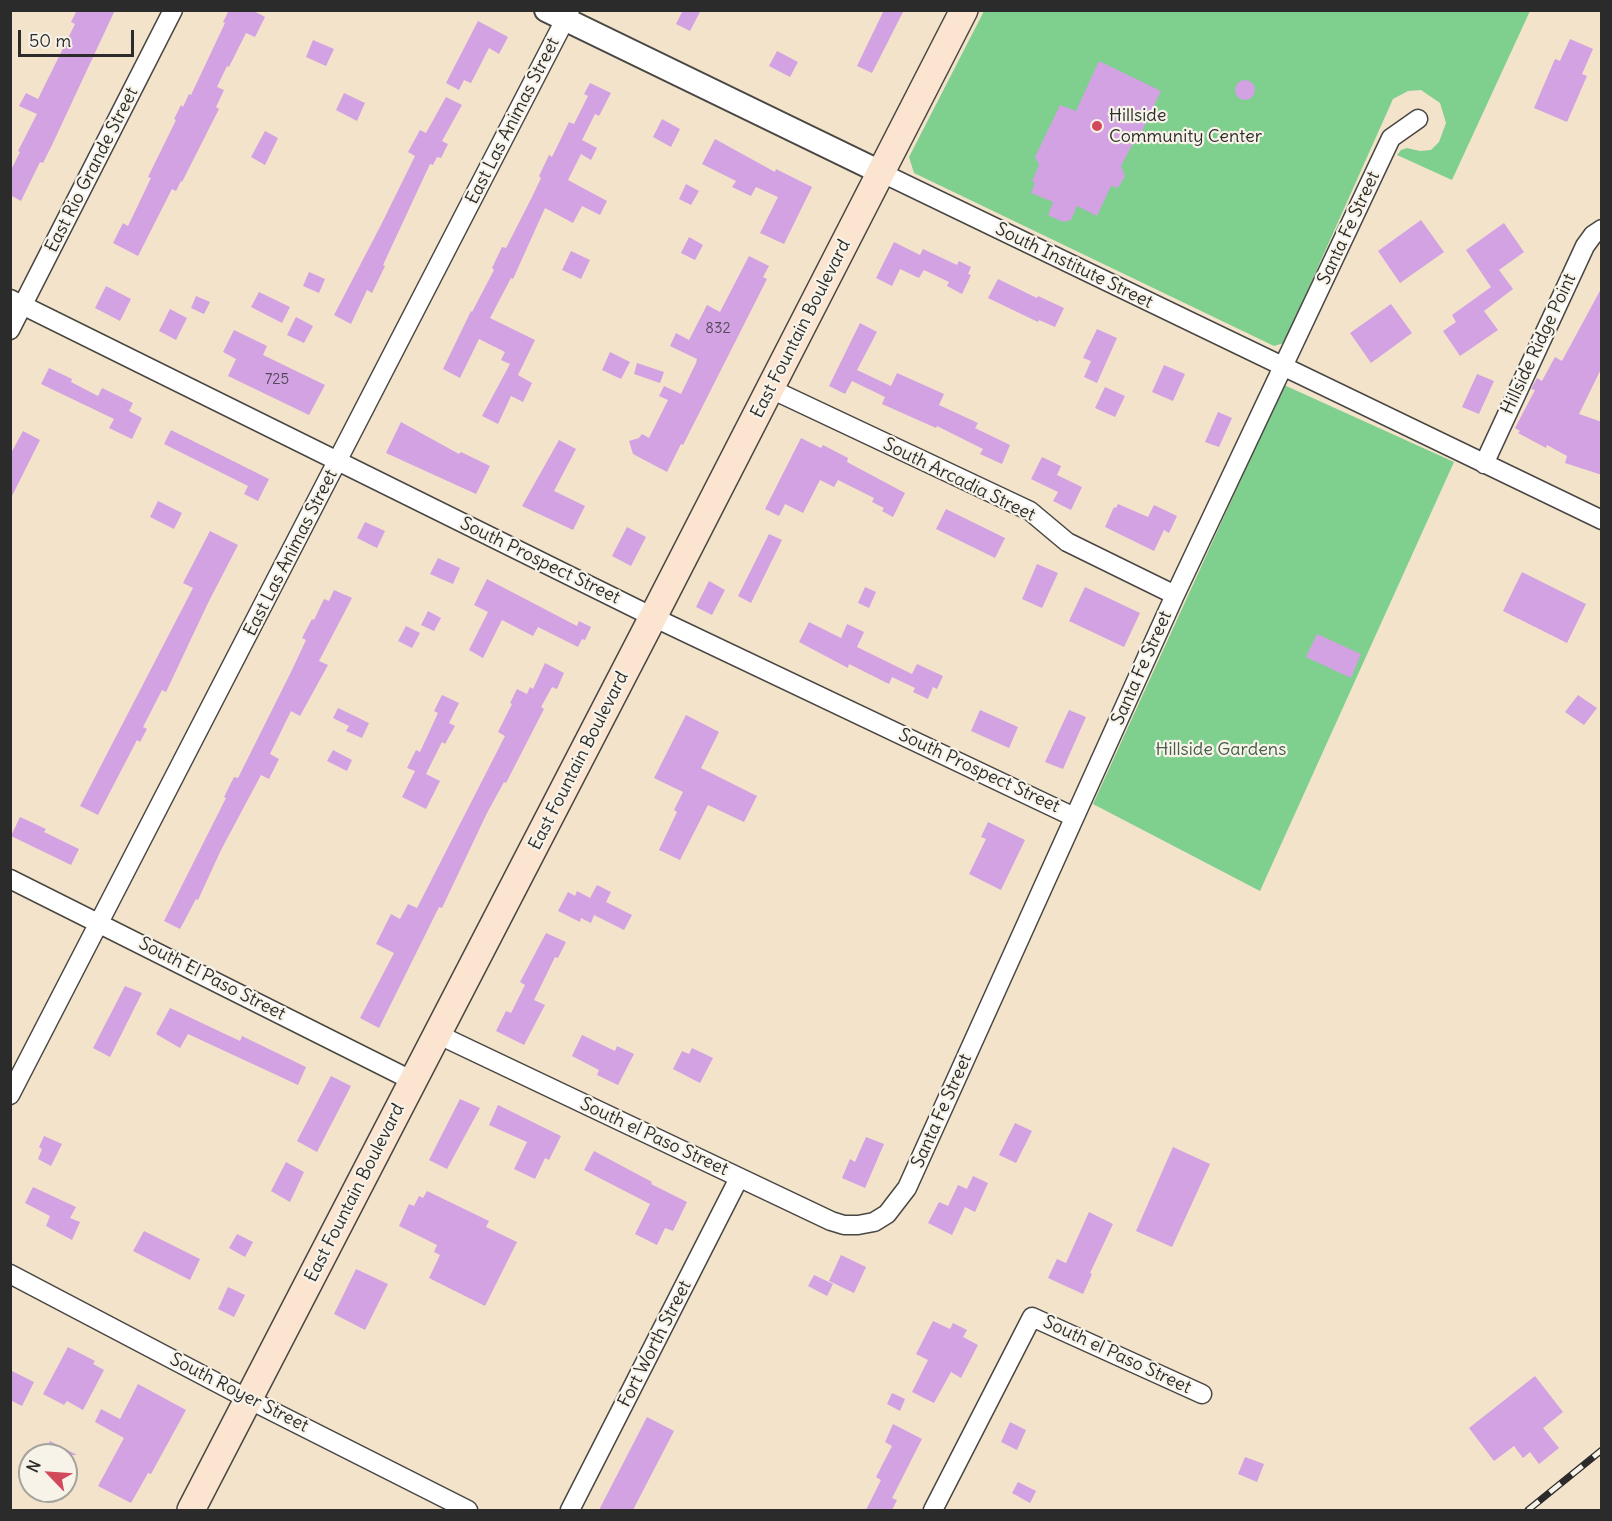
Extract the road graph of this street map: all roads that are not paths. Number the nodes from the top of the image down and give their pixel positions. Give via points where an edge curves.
1 (173, 10) edge
2 (964, 10) edge
3 (560, 13) edge
4 (1418, 119) dead end
5 (880, 172) junction
6 (1602, 229) edge
7 (17, 302) edge
8 (10, 330) edge
9 (1283, 368) junction
10 (771, 389) junction
11 (338, 461) junction
12 (1484, 464) junction
13 (1602, 520) edge
14 (1175, 595) junction
15 (653, 617) junction
16 (1074, 817) junction
17 (10, 879) edge
18 (100, 923) junction
19 (437, 1034) junction
20 (413, 1081) junction
21 (10, 1095) edge
22 (739, 1178) junction
23 (874, 1222) joint
24 (10, 1274) edge
25 (1202, 1394) dead end
26 (248, 1399) junction
27 (191, 1510) edge
28 (468, 1510) edge
29 (570, 1510) edge
30 (933, 1510) edge

1 - 7 street, East Rio Grande Street
2 - 5 main road, East Fountain Boulevard
3 - 5 street, South Institute Street
3 - 11 street, East Las Animas Street
4 - 9 street, Santa Fe Street via 1391,138
5 - 9 street, South Institute Street
5 - 10 main road, East Fountain Boulevard
6 - 12 street, Hillside Ridge Point via 1585,246
7 - 8 street, East Rio Grande Street
7 - 11 street, South Prospect Street
9 - 12 street, South Institute Street
9 - 14 street, Santa Fe Street
10 - 14 street, South Arcadia Street via 1030,511 1066,542
10 - 15 main road, East Fountain Boulevard
11 - 15 street, South Prospect Street
11 - 18 street, East Las Animas Street
12 - 13 street, South Institute Street
14 - 16 street, Santa Fe Street
15 - 16 street, South Prospect Street
15 - 19 main road, East Fountain Boulevard
16 - 23 street, Santa Fe Street via 907,1188 887,1214
17 - 18 street, South El Paso Street
18 - 20 street, South El Paso Street
18 - 21 street, East Las Animas Street
19 - 20 main road, East Fountain Boulevard
19 - 22 street, South el Paso Street
20 - 26 main road, East Fountain Boulevard
22 - 23 street, South el Paso Street via 831,1221 851,1225
22 - 29 street, Fort Worth Street
24 - 26 street, South Royer Street
25 - 30 street, South el Paso Street via 1032,1317
26 - 27 main road, East Fountain Boulevard
26 - 28 street, South Royer Street

